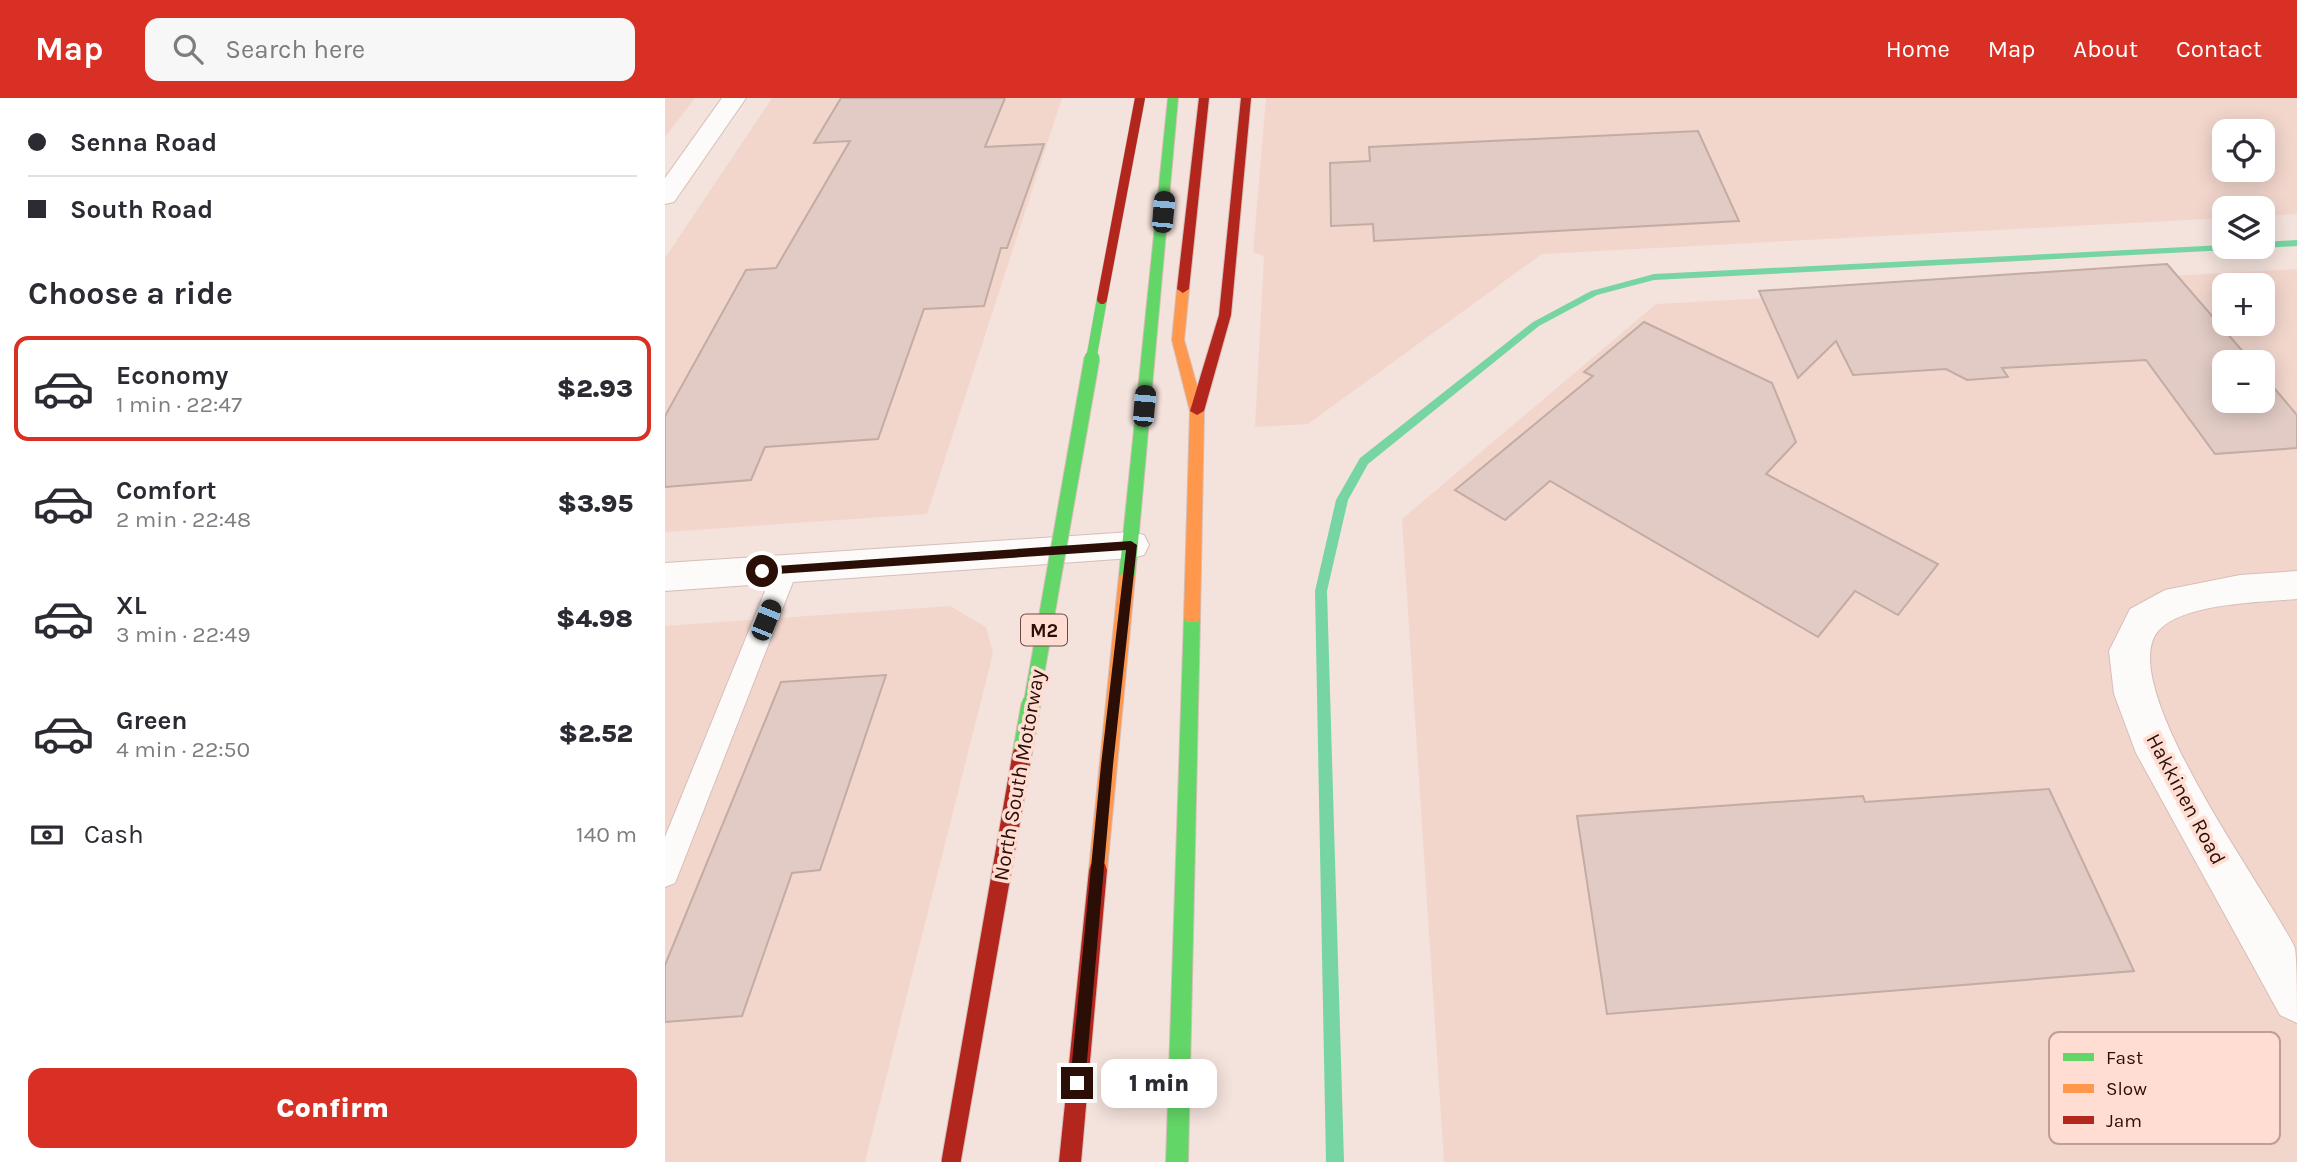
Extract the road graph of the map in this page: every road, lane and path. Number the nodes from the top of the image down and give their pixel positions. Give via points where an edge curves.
1 (734, 98) edge
2 (1140, 98) edge
3 (1173, 98) edge
4 (1204, 98) edge
5 (1246, 98) edge
6 (665, 195) edge
7 (1197, 411) junction
8 (1131, 545) junction
9 (786, 569) junction
10 (665, 577) edge
11 (2297, 585) edge
12 (665, 873) edge
13 (2297, 998) edge
14 (951, 1162) edge
15 (1070, 1162) edge
16 (1177, 1162) edge

1 - 6 street
2 - 14 main road, North South Motorway / M2, bridge
3 - 8 main road
4 - 7 main road via 1178,340
5 - 7 main road via 1225,315
7 - 16 main road
8 - 9 street
8 - 15 main road
9 - 10 street
9 - 12 lane
11 - 13 street, Hakkinen Road via 2178,600 2144,620 2129,651 2134,694 2157,753

